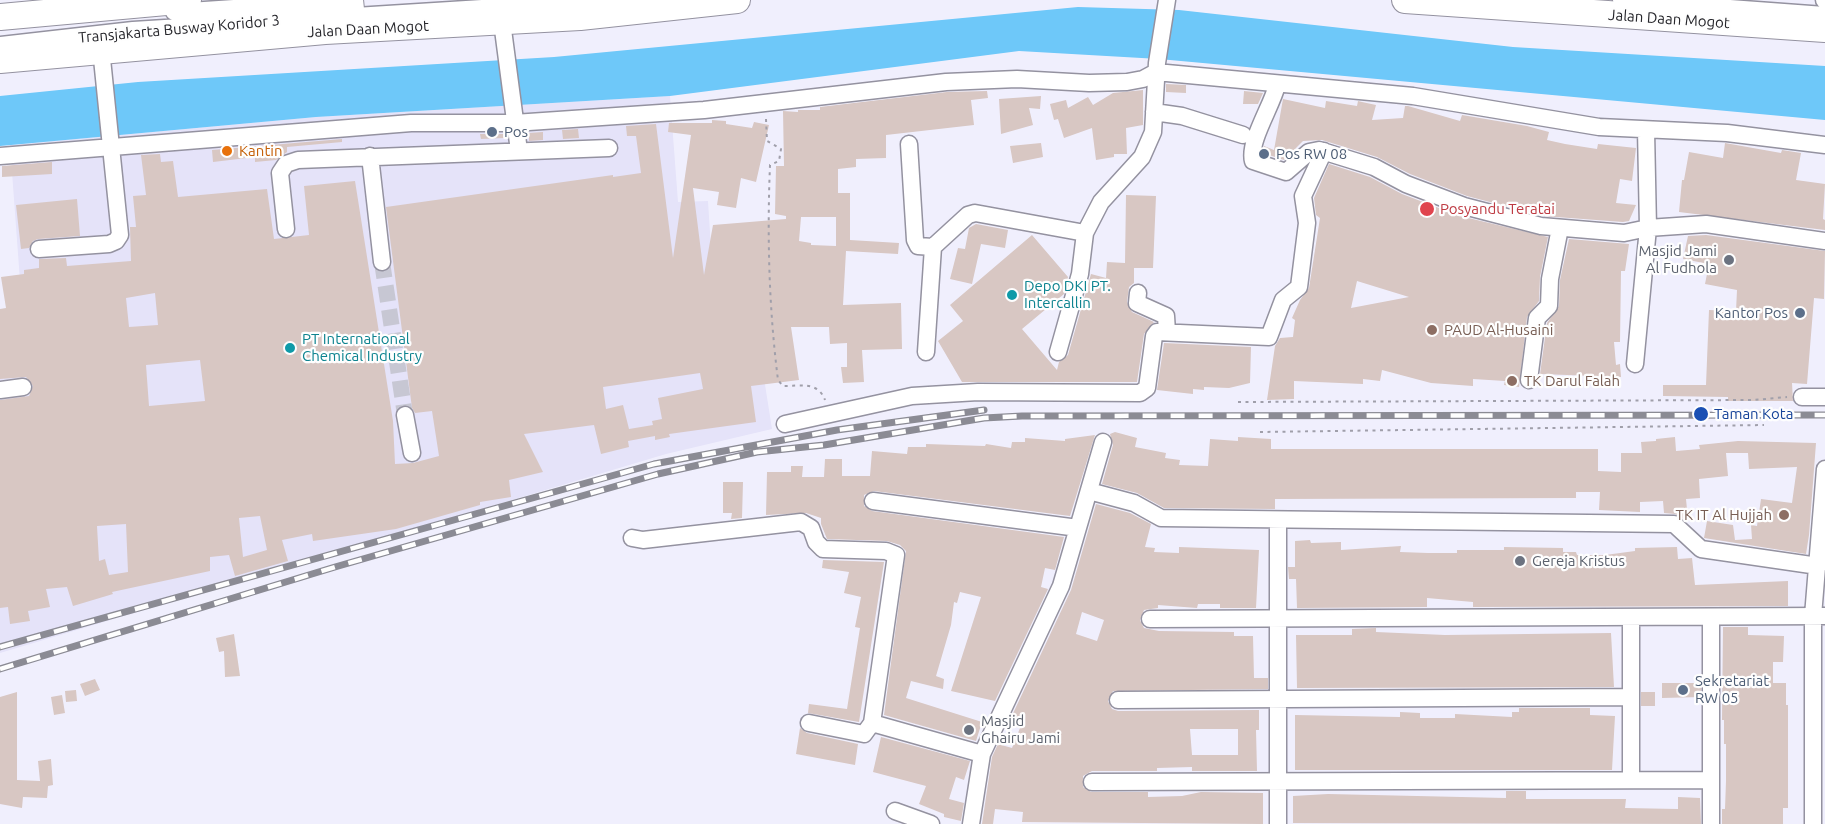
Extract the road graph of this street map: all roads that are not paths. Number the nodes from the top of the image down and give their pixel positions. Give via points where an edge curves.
1 (188, 0) edge
2 (737, 0) edge
3 (1167, 0) edge
4 (1405, 0) edge
5 (1622, 0) edge
6 (597, 5) edge
7 (351, 9) edge
8 (8, 15) edge
9 (1825, 15) edge
10 (1825, 29) edge
11 (503, 30) junction
12 (0, 45) edge
13 (0, 60) edge
14 (102, 61) junction
15 (1157, 68) junction
16 (1277, 85) junction
17 (1154, 112) junction
18 (513, 118) junction
19 (1646, 130) junction
20 (1243, 135) dead end
21 (112, 143) junction
22 (909, 144) dead end
23 (1825, 145) edge
24 (609, 148) dead end
25 (519, 151) junction
26 (1324, 151) junction
27 (0, 156) edge
28 (370, 156) junction
29 (1560, 228) junction
30 (1648, 228) junction
31 (286, 229) dead end
32 (1085, 233) junction
33 (1825, 241) edge
34 (933, 247) junction
35 (39, 249) dead end
36 (382, 262) tunnel mouth
37 (1138, 293) dead end
38 (1167, 332) junction
39 (927, 352) dead end
40 (1058, 352) dead end
41 (1635, 364) dead end
42 (1529, 380) dead end
43 (23, 387) dead end
44 (0, 390) edge
45 (1802, 397) road end
46 (1825, 397) edge
47 (405, 415) tunnel mouth
48 (786, 424) dead end
49 (1103, 442) dead end
50 (412, 453) dead end
51 (1825, 469) edge
52 (1089, 492) junction
53 (873, 501) dead end
54 (1278, 521) junction
55 (1078, 528) junction
56 (632, 538) dead end
57 (1818, 566) junction
58 (1819, 616) edge
59 (1631, 617) junction
60 (1710, 617) junction
61 (1150, 619) dead end
62 (1278, 619) junction
63 (1631, 697) junction
64 (1819, 697) edge
65 (1278, 699) junction
66 (1118, 700) dead end
67 (809, 723) dead end
68 (872, 723) junction
69 (982, 754) junction
70 (1819, 779) edge
71 (1631, 780) junction
72 (1711, 780) junction
73 (1278, 781) junction
74 (1092, 782) dead end
75 (895, 811) dead end
76 (931, 824) edge
77 (971, 824) edge
78 (1278, 824) edge
79 (1711, 824) edge
80 (1813, 824) edge

1 - 8 highway
2 - 6 highway, Jalan Daan Mogot
3 - 15 street
4 - 10 highway, Jalan Daan Mogot
5 - 9 street
6 - 7 street, Transjakarta Busway Koridor 3
6 - 11 highway, Jalan Daan Mogot
7 - 8 street, Transjakarta Busway Koridor 3
7 - 11 highway, Jalan Daan Mogot
7 - 12 street, Transjakarta Busway Koridor 3
7 - 14 highway, Jalan Daan Mogot
11 - 18 street
13 - 14 highway, Jalan Daan Mogot
14 - 21 street
15 - 16 street
15 - 17 street
15 - 18 street via 1143,79 1127,81 979,80 704,110
16 - 19 street via 1413,96 1599,127
16 - 26 street via 1255,141 1253,161 1286,172 1309,152
17 - 20 street via 1182,116
17 - 32 street via 1153,132 1142,157 1101,202
18 - 21 street
18 - 25 street
19 - 23 street via 1727,133
19 - 30 street
21 - 27 street
21 - 35 street via 120,235 116,241
22 - 34 street via 915,240 918,246
24 - 25 street
25 - 28 street
26 - 29 street via 1374,167 1464,206
26 - 38 street via 1303,195 1307,223 1299,287 1283,300 1271,336
28 - 31 street via 286,164 280,173
28 - 36 street
29 - 30 street via 1624,233
29 - 42 street via 1550,279 1550,306 1537,318
30 - 33 street via 1706,224
30 - 41 street
32 - 34 street via 975,213
32 - 40 street via 1080,274
34 - 39 street
37 - 38 street via 1137,303 1166,316
38 - 48 street via 1154,336 1147,388 1140,393 978,392 912,396
43 - 44 street
45 - 46 street
47 - 50 street
49 - 52 street
51 - 57 street
52 - 54 street via 1134,503 1161,518
52 - 55 street
53 - 55 street
54 - 57 street via 1674,524 1701,549
54 - 62 street
55 - 69 street via 1061,586
56 - 68 street via 643,540 801,522 811,528 823,549 886,551 896,555
57 - 58 street
58 - 60 street
58 - 64 street
59 - 60 street
59 - 62 street
59 - 63 street
60 - 72 street
61 - 62 street
62 - 65 street
63 - 65 street
63 - 71 street
64 - 70 street
65 - 66 street
65 - 73 street
67 - 68 street via 864,734
68 - 69 street
69 - 77 street
70 - 80 street
71 - 72 street
71 - 73 street
72 - 79 street
73 - 74 street
73 - 78 street
75 - 76 street

